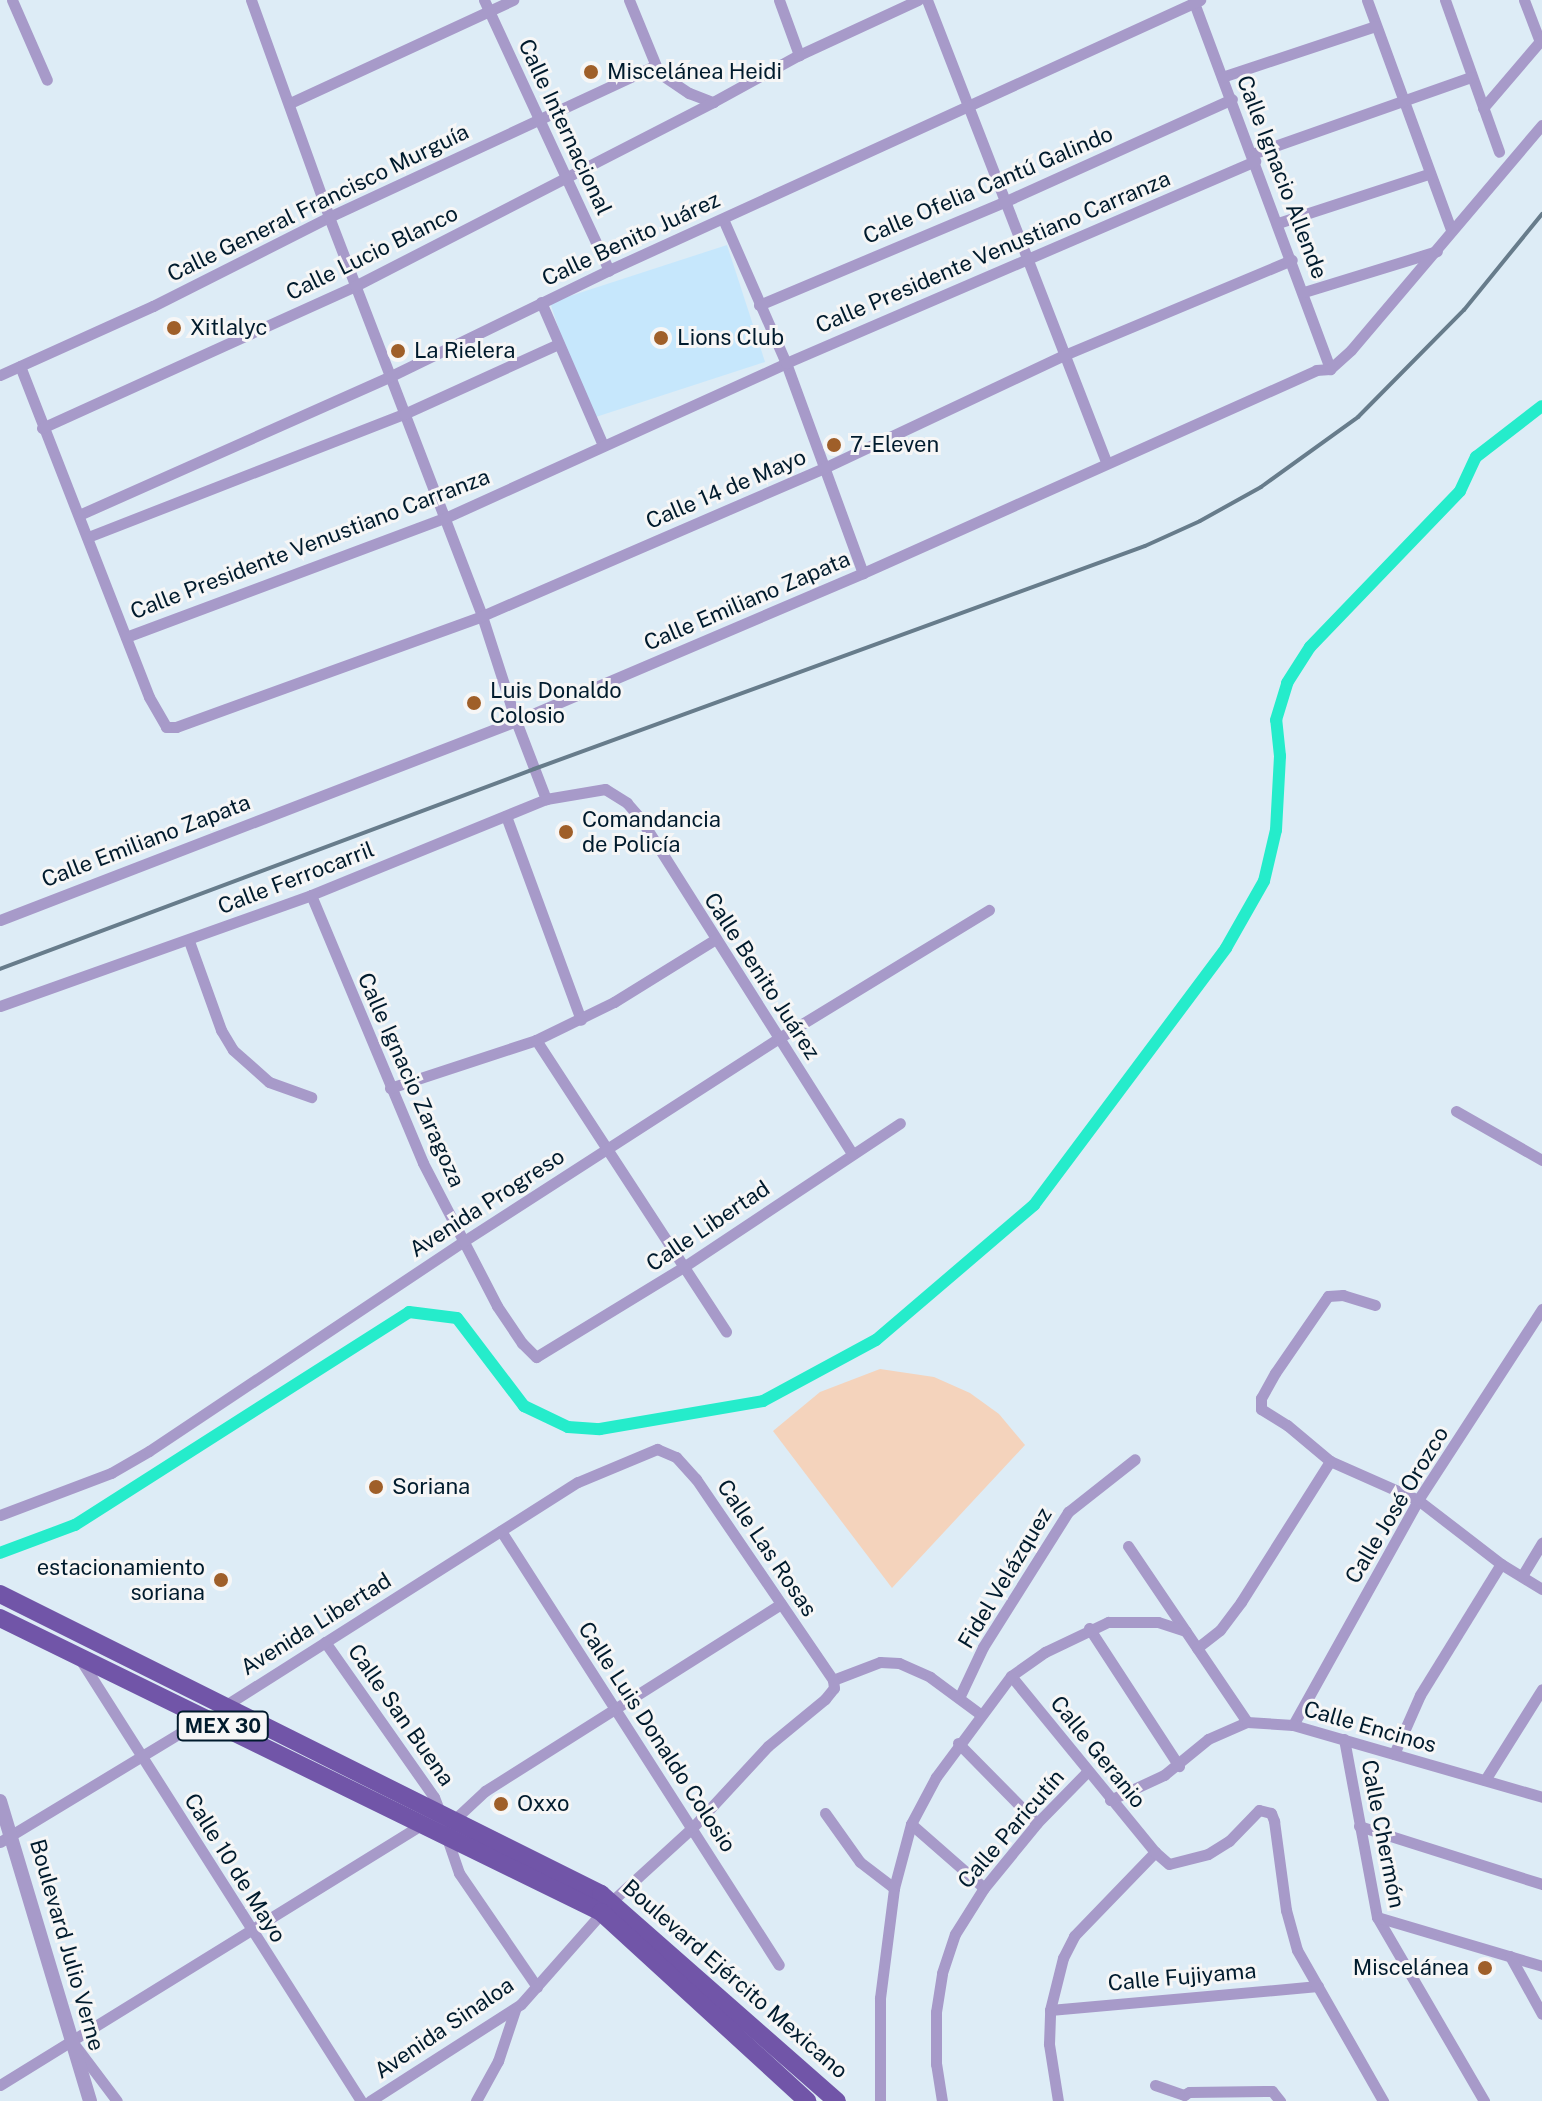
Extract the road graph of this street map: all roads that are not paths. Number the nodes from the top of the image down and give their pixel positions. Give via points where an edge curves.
1 (12, 0) edge
2 (252, 0) edge
3 (513, 0) edge
4 (629, 0) edge
5 (779, 0) edge
6 (918, 0) edge
7 (927, 0) edge
8 (1367, 0) edge
9 (1445, 0) edge
10 (1524, 0) edge
11 (1196, 1) edge
12 (487, 6) edge
13 (1375, 26) junction
14 (1541, 40) edge
15 (799, 55) junction
16 (654, 66) junction
17 (1222, 77) junction
18 (1471, 77) junction
19 (47, 80) dead end
20 (1232, 99) junction
21 (1404, 99) junction
22 (713, 102) junction
23 (290, 103) junction
24 (970, 105) junction
25 (1483, 108) junction
26 (538, 119) junction
27 (1542, 125) edge
28 (1499, 152) dead end
29 (1253, 157) junction
30 (1428, 174) junction
31 (565, 177) junction
32 (1004, 202) junction
33 (329, 217) junction
34 (723, 219) junction
35 (1278, 223) junction
36 (1451, 230) junction
37 (1437, 250) junction
38 (1025, 259) junction
39 (1292, 260) junction
40 (609, 270) junction
41 (355, 286) junction
42 (1304, 292) junction
43 (541, 302) junction
44 (759, 305) junction
45 (556, 345) junction
46 (1062, 356) junction
47 (786, 363) junction
48 (20, 366) junction
49 (1330, 369) junction
50 (0, 375) edge
51 (391, 376) junction
52 (404, 414) junction
53 (42, 428) junction
54 (603, 445) junction
55 (1106, 461) junction
56 (824, 468) junction
57 (79, 515) junction
58 (445, 518) junction
59 (88, 537) junction
60 (863, 573) junction
61 (482, 616) junction
62 (126, 637) junction
63 (516, 721) junction
64 (605, 789) joint
65 (546, 799) junction
66 (506, 816) junction
67 (311, 895) junction
68 (989, 910) dead end
69 (0, 920) edge
70 (714, 940) junction
71 (189, 941) junction
72 (0, 1006) edge
73 (581, 1020) junction
74 (779, 1038) junction
75 (536, 1040) junction
76 (390, 1088) junction
77 (311, 1097) dead end
78 (1456, 1111) dead end
79 (900, 1123) dead end
80 (606, 1151) junction
81 (852, 1153) junction
82 (1542, 1160) edge
83 (464, 1241) junction
84 (685, 1266) junction
85 (1375, 1305) dead end
86 (1542, 1309) edge
87 (726, 1331) dead end
88 (536, 1357) joint
89 (657, 1449) joint
90 (1135, 1459) dead end
91 (1330, 1461) junction
92 (1418, 1500) junction
93 (0, 1515) edge
94 (501, 1531) junction
95 (1542, 1543) edge
96 (1128, 1546) dead end
97 (1501, 1564) junction
98 (1522, 1576) junction
99 (1542, 1589) edge
100 (0, 1594) edge
101 (781, 1604) junction
102 (0, 1618) edge
103 (1089, 1628) junction
104 (1186, 1631) junction
105 (325, 1642) junction
106 (1197, 1648) junction
107 (78, 1655) junction
108 (1011, 1676) junction
109 (833, 1680) junction
110 (1542, 1689) edge
111 (959, 1698) junction
112 (225, 1706) junction
113 (614, 1706) junction
114 (980, 1714) junction
115 (205, 1717) junction
116 (1247, 1722) junction
117 (1293, 1725) junction
118 (1344, 1739) junction
119 (958, 1743) junction
120 (1394, 1754) junction
121 (141, 1757) junction
122 (1179, 1766) junction
123 (1088, 1771) junction
124 (1485, 1780) junction
125 (1542, 1797) edge
126 (1110, 1800) junction
127 (0, 1801) edge
128 (825, 1813) dead end
129 (447, 1822) junction
130 (1037, 1823) junction
131 (423, 1824) junction
132 (911, 1824) junction
133 (1359, 1826) junction
134 (693, 1827) junction
135 (6, 1839) edge
136 (1155, 1852) junction
137 (1542, 1884) edge
138 (894, 1888) junction
139 (984, 1888) junction
140 (606, 1906) junction
141 (1377, 1917) junction
142 (250, 1931) junction
143 (1510, 1956) junction
144 (779, 1965) dead end
145 (1542, 1966) edge
146 (1318, 1986) junction
147 (537, 1987) junction
148 (515, 2009) junction
149 (1050, 2010) junction
150 (1542, 2014) edge
151 (71, 2041) junction
152 (0, 2085) edge
153 (1155, 2085) dead end
154 (1184, 2098) edge
155 (90, 2101) edge
156 (117, 2101) edge
157 (361, 2101) edge
158 (370, 2101) edge
159 (476, 2101) edge
160 (807, 2101) edge
161 (837, 2101) edge
162 (880, 2101) edge
163 (942, 2101) edge
164 (1058, 2101) edge
165 (1280, 2101) edge
166 (1383, 2101) edge
167 (1484, 2101) edge

1 - 19 street
2 - 23 street
3 - 12 street
4 - 16 street
5 - 15 street
6 - 15 street, Calle Lucio Blanco
7 - 24 street
8 - 13 street
9 - 18 street
10 - 14 street
11 - 17 street, Calle Ignacio Allende
11 - 24 street, Calle Benito Juárez
12 - 23 street
12 - 26 street, Calle Internacional
13 - 17 street
13 - 21 street
14 - 25 street
15 - 22 street, Calle Lucio Blanco
16 - 22 street via 671,83
16 - 26 street, Calle General Francisco Murguía
17 - 20 street, Calle Ignacio Allende
18 - 21 street, Calle Presidente Venustiano Carranza
18 - 25 street
20 - 29 street, Calle Ignacio Allende
20 - 32 street, Calle Ofelia Cantú Galindo
21 - 29 street, Calle Presidente Venustiano Carranza
21 - 30 street
22 - 31 street, Calle Lucio Blanco
23 - 33 street
24 - 32 street
24 - 34 street, Calle Benito Juárez
25 - 28 street
26 - 31 street, Calle Internacional
26 - 33 street, Calle General Francisco Murguía
27 - 36 street, Calle Emiliano Zapata
29 - 35 street, Calle Ignacio Allende
29 - 38 street, Calle Presidente Venustiano Carranza
30 - 35 street
30 - 36 street
31 - 40 street, Calle Internacional
31 - 41 street, Calle Lucio Blanco
32 - 38 street
32 - 44 street, Calle Ofelia Cantú Galindo
33 - 41 street
33 - 48 street, Calle General Francisco Murguía
34 - 40 street, Calle Benito Juárez
34 - 44 street
35 - 39 street, Calle Ignacio Allende
36 - 37 street, Calle Emiliano Zapata
37 - 42 street
37 - 49 street, Calle Emiliano Zapata
38 - 46 street
38 - 47 street, Calle Presidente Venustiano Carranza
39 - 42 street, Calle Ignacio Allende
39 - 46 street, Calle 14 de Mayo
40 - 43 street, Calle Benito Juárez
41 - 51 street
41 - 53 street, Calle Lucio Blanco
42 - 49 street, Calle Ignacio Allende
43 - 45 street
43 - 51 street, Calle Benito Juárez
44 - 47 street
45 - 52 street
45 - 54 street
46 - 55 street
46 - 56 street, Calle 14 de Mayo
47 - 54 street, Calle Presidente Venustiano Carranza
47 - 56 street
48 - 50 street, Calle General Francisco Murguía
48 - 53 street
49 - 55 street, Calle Emiliano Zapata via 1316,370
51 - 52 street
51 - 57 street, Calle Benito Juárez
52 - 58 street
52 - 59 street
53 - 57 street
54 - 58 street, Calle Presidente Venustiano Carranza
55 - 60 street, Calle Emiliano Zapata
56 - 60 street
56 - 61 street, Calle 14 de Mayo
57 - 59 street
58 - 61 street
58 - 62 street, Calle Presidente Venustiano Carranza
59 - 62 street
60 - 63 street, Calle Emiliano Zapata
61 - 62 street, Calle 14 de Mayo via 203,720 166,727
61 - 63 street
63 - 65 street
63 - 69 street, Calle Emiliano Zapata
64 - 65 street, Calle Ferrocarril
64 - 70 street, Calle Benito Juárez via 640,818
65 - 66 street, Calle Ferrocarril
66 - 67 street, Calle Ferrocarril
66 - 73 street
67 - 71 street, Calle Ferrocarril
67 - 76 street, Calle Ignacio Zaragoza
68 - 74 street, Avenida Progreso
70 - 73 street
70 - 74 street, Calle Benito Juárez
71 - 72 street, Calle Ferrocarril
71 - 77 street via 233,1050 269,1082
73 - 75 street
74 - 80 street, Avenida Progreso
74 - 81 street, Calle Benito Juárez
75 - 76 street
75 - 80 street
76 - 83 street, Calle Ignacio Zaragoza
78 - 82 street
79 - 81 street, Calle Libertad
80 - 83 street, Avenida Progreso
80 - 84 street
81 - 84 street, Calle Libertad
83 - 88 street, Calle Ignacio Zaragoza via 497,1306
83 - 93 street, Avenida Progreso via 149,1451 111,1473
84 - 87 street
84 - 88 street, Calle Libertad
85 - 91 street via 1328,1296 1261,1398 1261,1409
86 - 92 street, Calle José Orozco
89 - 94 street, Avenida Libertad via 578,1482
89 - 101 street, Calle Las Rosas via 676,1457 696,1479
90 - 111 street, Fidel Velázquez via 1068,1512 983,1647
91 - 92 street
91 - 106 street via 1241,1602 1220,1630
92 - 97 street
92 - 117 street, Calle José Orozco
94 - 105 street, Avenida Libertad
94 - 113 street, Calle Luis Donaldo Colosio
95 - 98 street
96 - 104 street
97 - 98 street
97 - 120 street via 1420,1695
98 - 99 street
100 - 112 main road, Boulevard Ejército Mexicano / MEX 30
101 - 109 street, Calle Las Rosas
101 - 113 street
102 - 107 main road, Boulevard Ejército Mexicano / MEX 30
103 - 104 street via 1130,1619
103 - 108 street
103 - 122 street
104 - 106 street
105 - 112 street, Avenida Libertad
105 - 129 street, Calle San Buena
106 - 116 street
107 - 115 main road, Boulevard Ejército Mexicano / MEX 30
107 - 121 street, Calle 10 de Mayo
108 - 114 street
108 - 123 street, Calle Geranio
109 - 111 street via 880,1662 899,1663
109 - 134 street, Avenida Sinaloa via 834,1688 825,1699 743,1770
110 - 124 street
111 - 114 street
112 - 115 street, Avenida Libertad
112 - 129 main road, Boulevard Ejército Mexicano / MEX 30
113 - 129 street
113 - 134 street, Calle Luis Donaldo Colosio
114 - 119 street
115 - 121 street, Avenida Libertad
115 - 131 main road, Boulevard Ejército Mexicano / MEX 30
116 - 117 street, Calle Encinos
116 - 122 street, Calle Encinos via 1208,1739
117 - 118 street, Calle Encinos
118 - 120 street, Calle Encinos
118 - 133 street, Calle Chermón
119 - 130 street
119 - 132 street
120 - 124 street, Calle Encinos
121 - 135 street, Avenida Libertad
121 - 142 street, Calle 10 de Mayo
122 - 126 street, Calle Encinos
123 - 126 street, Calle Geranio
123 - 130 street, Calle Paricutín
124 - 125 street, Calle Encinos
126 - 136 street, Calle Geranio
127 - 135 street, Boulevard Julio Verne
128 - 138 street via 860,1862
129 - 131 main road, Boulevard Ejército Mexicano / MEX 30
129 - 140 main road, Boulevard Ejército Mexicano / MEX 30
129 - 147 street, Calle San Buena via 459,1873
130 - 139 street, Calle Paricutín
131 - 142 street
132 - 138 street
132 - 139 street
133 - 137 street
133 - 141 street, Calle Chermón
134 - 140 street, Avenida Sinaloa
134 - 144 street, Calle Luis Donaldo Colosio
135 - 151 street, Boulevard Julio Verne
136 - 146 street via 1169,1864 1208,1854 1229,1841 1251,1815 1267,1810 1274,1821 1290,1930
136 - 149 street via 1074,1936
138 - 162 street via 880,1998
139 - 163 street, Calle Paricutín via 955,1934 942,1973 936,2064
140 - 147 street, Avenida Sinaloa
140 - 160 main road, Boulevard Ejército Mexicano / MEX 30
140 - 161 main road, Boulevard Ejército Mexicano / MEX 30
141 - 143 street
141 - 167 street, Calle Chermón
142 - 151 street
142 - 157 street, Calle 10 de Mayo
143 - 145 street
143 - 150 street
146 - 149 street, Calle Fujiyama
146 - 166 street
147 - 148 street, Avenida Sinaloa
148 - 158 street, Avenida Sinaloa
148 - 159 street via 498,2061
149 - 164 street
151 - 152 street
151 - 155 street, Boulevard Julio Verne
151 - 156 street
153 - 154 street
154 - 165 street via 1272,2091

